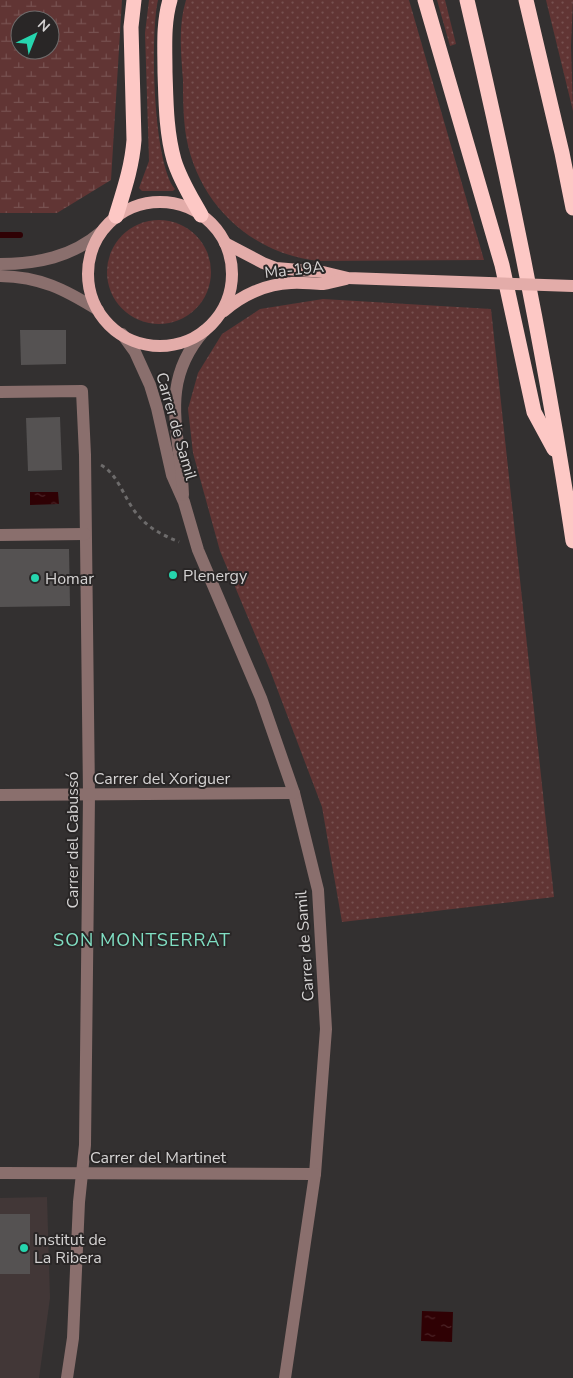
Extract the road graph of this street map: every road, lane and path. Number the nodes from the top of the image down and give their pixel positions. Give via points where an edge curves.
1 (134, 0) edge
2 (170, 0) edge
3 (425, 0) edge
4 (466, 0) edge
5 (526, 0) edge
6 (573, 208) edge
7 (201, 215) junction
8 (116, 216) junction
9 (101, 232) junction
10 (225, 243) junction
11 (0, 264) edge
12 (0, 276) edge
13 (348, 278) junction
14 (573, 286) edge
15 (98, 310) junction
16 (220, 313) junction
17 (204, 331) junction
18 (122, 334) junction
19 (0, 392) edge
20 (85, 455) junction
21 (561, 462) junction
22 (184, 502) junction
23 (85, 534) junction
24 (0, 535) edge
25 (573, 541) edge
26 (198, 550) junction
27 (294, 793) junction
28 (0, 795) edge
29 (89, 795) junction
30 (82, 1173) junction
31 (0, 1174) edge
32 (315, 1174) junction
33 (68, 1378) edge
34 (285, 1378) edge

1 - 8 highway via 131,27 133,157
2 - 7 highway via 165,41 170,139 181,178
3 - 21 highway via 502,265 534,412
4 - 21 highway via 521,242
5 - 6 highway
7 - 8 main road via 182,205 159,202 136,206
7 - 10 main road
8 - 9 main road
9 - 11 street via 77,249 48,260
9 - 15 main road via 91,254 88,277
10 - 13 main road, Ma-19A via 276,268 323,272
10 - 16 main road via 230,255 232,279 229,296
12 - 15 street via 39,280
13 - 14 main road, Ma-19A, bridge
13 - 16 main road, Ma-19A via 324,284 290,283 267,287 241,297
15 - 18 main road
16 - 17 main road
17 - 18 main road via 170,345 145,344
17 - 22 street, Carrer de Samil via 183,361 176,397 176,430
18 - 22 street, Carrer de Samil via 135,352 150,385 172,475
19 - 20 street, Carrer del Cabussó via 82,391
20 - 23 street, Carrer del Cabussó
20 - 26 path via 109,470 136,513 151,528
21 - 25 highway
22 - 26 street, Carrer de Samil
23 - 24 street
23 - 29 street, Carrer del Cabussó
26 - 27 street, Carrer de Samil via 261,698
27 - 29 street, Carrer del Xoriguer
27 - 32 street, Carrer de Samil via 318,890 326,1029
28 - 29 street, Carrer del Xoriguer
29 - 30 street, Carrer del Cabussó
30 - 31 street, Carrer del Martinet
30 - 32 street, Carrer del Martinet
30 - 33 street, Carrer del Cabussó
32 - 34 street, Carrer de Samil

